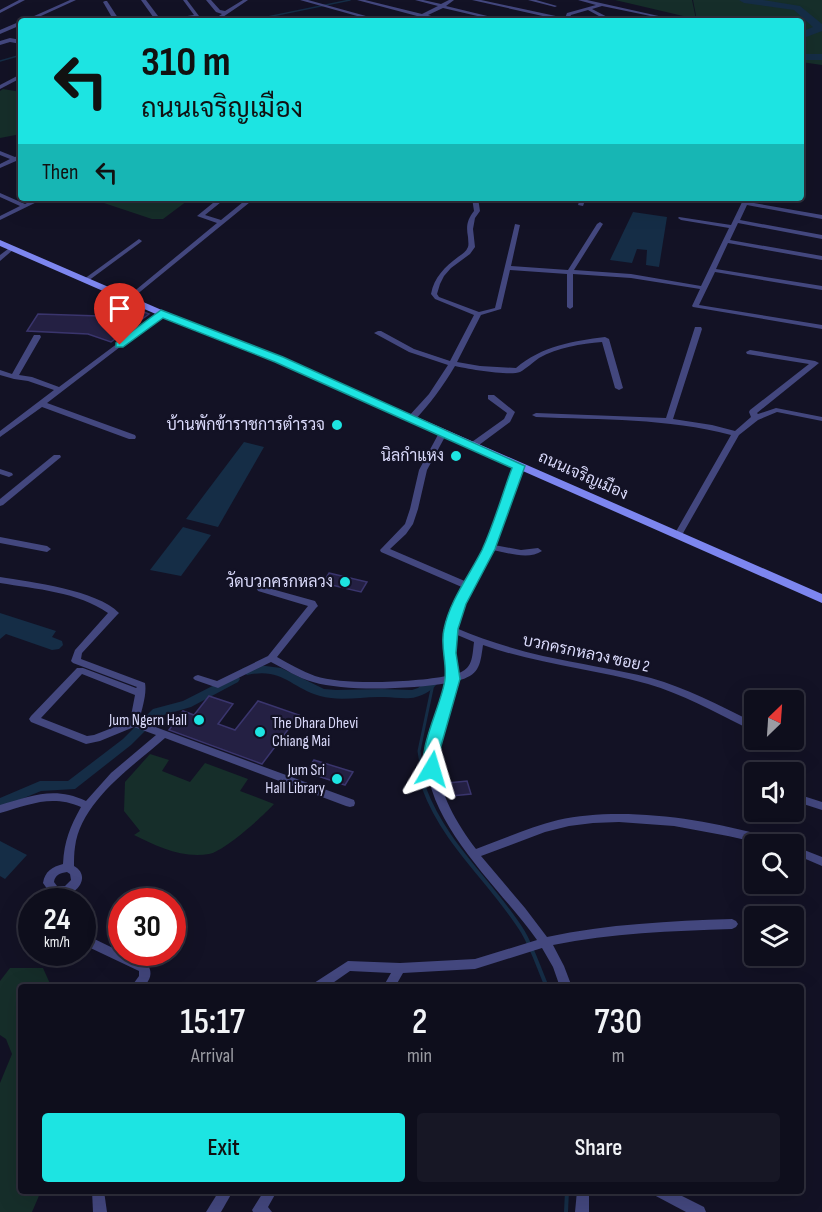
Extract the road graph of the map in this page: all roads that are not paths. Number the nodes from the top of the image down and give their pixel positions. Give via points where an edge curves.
1 (22, 0) edge
2 (74, 0) edge
3 (143, 0) edge
4 (185, 0) edge
5 (208, 0) edge
6 (246, 0) edge
7 (302, 0) edge
8 (359, 0) edge
9 (417, 0) edge
10 (452, 0) edge
11 (474, 0) edge
12 (530, 0) edge
13 (580, 0) edge
14 (105, 2) dead end
15 (600, 5) junction
16 (442, 6) junction
17 (555, 6) dead end
18 (589, 9) junction
19 (0, 12) edge
20 (225, 13) junction
21 (422, 16) junction
22 (324, 17) dead end
23 (33, 18) edge
24 (115, 18) edge
25 (158, 18) edge
26 (182, 18) edge
27 (218, 18) edge
28 (327, 18) edge
29 (369, 18) edge
30 (417, 18) edge
31 (431, 18) edge
32 (492, 18) edge
33 (554, 18) edge
34 (570, 18) edge
35 (606, 18) edge
36 (650, 18) edge
37 (18, 24) edge
38 (0, 32) edge
39 (18, 41) edge
40 (0, 43) edge
41 (18, 78) edge
42 (0, 87) edge
43 (0, 153) edge
44 (18, 159) edge
45 (18, 159) edge
46 (0, 166) edge
47 (0, 195) edge
48 (36, 201) edge
49 (219, 201) edge
50 (249, 201) edge
51 (475, 201) edge
52 (746, 201) edge
53 (750, 201) edge
54 (26, 206) junction
55 (822, 217) edge
56 (0, 218) edge
57 (681, 218) dead end
58 (222, 223) junction
59 (600, 224) dead end
60 (735, 224) junction
61 (517, 225) dead end
62 (822, 237) edge
63 (139, 241) dead end
64 (726, 241) junction
65 (0, 243) edge
66 (12, 248) junction
67 (822, 258) edge
68 (0, 259) edge
69 (507, 268) junction
70 (713, 270) junction
71 (570, 272) junction
72 (86, 280) junction
73 (704, 288) junction
74 (822, 288) edge
75 (128, 299) junction
76 (570, 307) dead end
77 (161, 313) junction
78 (478, 314) junction
79 (822, 327) edge
80 (698, 329) dead end
81 (378, 333) dead end
82 (37, 337) dead end
83 (750, 352) dead end
84 (453, 365) junction
85 (0, 372) edge
86 (14, 377) junction
87 (619, 388) dead end
88 (60, 390) junction
89 (491, 397) dead end
90 (41, 404) junction
91 (536, 415) dead end
92 (822, 417) edge
93 (755, 418) junction
94 (411, 419) junction
95 (669, 421) junction
96 (443, 433) junction
97 (736, 434) junction
98 (0, 435) edge
99 (132, 437) dead end
100 (472, 446) junction
101 (57, 457) dead end
102 (519, 466) junction
103 (0, 471) edge
104 (9, 475) dead end
105 (0, 503) edge
106 (678, 535) junction
107 (0, 540) edge
108 (490, 547) junction
109 (47, 549) dead end
110 (537, 551) dead end
111 (0, 580) edge
112 (470, 587) junction
113 (261, 589) dead end
114 (822, 599) edge
115 (451, 629) junction
116 (479, 642) junction
117 (271, 658) junction
118 (198, 678) dead end
119 (453, 679) junction
120 (141, 694) junction
121 (744, 722) edge
122 (134, 723) junction
123 (159, 732) junction
124 (804, 800) edge
125 (350, 803) dead end
126 (86, 805) junction
127 (822, 806) edge
128 (0, 809) edge
129 (744, 837) edge
130 (473, 854) junction
131 (804, 854) edge
132 (822, 862) edge
133 (68, 868) junction
134 (52, 888) edge
135 (71, 888) edge
136 (732, 924) dead end
137 (546, 942) junction
138 (96, 945) edge
139 (400, 968) junction
140 (139, 984) edge
141 (322, 984) edge
142 (391, 984) edge
143 (565, 984) edge
144 (98, 1194) edge
145 (225, 1194) edge
146 (270, 1194) edge
147 (582, 1194) edge
148 (665, 1194) edge
149 (262, 1211) edge
150 (100, 1212) edge
151 (213, 1212) edge
152 (582, 1212) edge
153 (699, 1212) edge

1 - 19 street
2 - 23 street
3 - 25 street
4 - 26 street via 197,16
5 - 20 street
6 - 20 street
7 - 29 street
8 - 21 street
9 - 16 street
10 - 16 street
11 - 33 street
12 - 17 street
13 - 15 street
14 - 24 street
15 - 18 street
15 - 36 street
16 - 21 street
16 - 32 street
18 - 34 street via 569,14
18 - 35 street
20 - 27 street
21 - 30 street
21 - 31 street
22 - 28 street
37 - 38 street
39 - 40 street
41 - 42 street
43 - 44 street
45 - 46 street
47 - 54 street
48 - 54 street
49 - 58 street via 200,216
50 - 58 street
51 - 78 street via 477,211 468,228 470,251 436,281 434,294
52 - 60 street
53 - 55 street
54 - 56 street
57 - 60 street
58 - 75 street
59 - 71 street
60 - 62 street
60 - 64 street
61 - 69 street
63 - 72 street
64 - 67 street
64 - 70 street
65 - 66 main road, ถนนเจริญเมือง
66 - 68 street
66 - 72 main road, ถนนเจริญเมือง
69 - 71 street
69 - 78 street via 498,309
70 - 73 street
70 - 74 street
71 - 73 street via 632,276
71 - 76 street
72 - 75 main road, ถนนเจริญเมือง
73 - 79 street via 695,306
75 - 77 main road, ถนนเจริญเมือง
77 - 88 street
77 - 94 main road, ถนนเจริญเมือง
78 - 84 street
80 - 95 street
81 - 84 street via 406,350
82 - 86 street
83 - 93 street via 815,363 753,412
84 - 87 street via 518,370 550,349 605,339
84 - 94 street
85 - 86 street
86 - 88 street
88 - 90 street
89 - 100 street via 511,412 507,420
90 - 98 street
90 - 99 street
91 - 95 street
92 - 93 street via 776,410
93 - 97 street
94 - 96 main road, ถนนเจริญเมือง
95 - 97 street via 708,425
96 - 100 main road, ถนนเจริญเมือง
96 - 112 street via 421,474 414,515 404,534 384,550
97 - 106 street
100 - 102 main road, ถนนเจริญเมือง
101 - 105 street
102 - 106 main road, ถนนเจริญเมือง
102 - 108 street
103 - 104 street
106 - 114 main road, ถนนเจริญเมือง
107 - 109 street
108 - 110 street via 521,553
108 - 112 street
111 - 120 street via 66,593 107,607 114,613 78,652 76,661 142,685
112 - 115 street via 459,604
113 - 117 street via 313,606
115 - 116 street, บวกครกหลวง ซอย 2
115 - 119 street
116 - 119 street via 474,668
116 - 121 street, บวกครกหลวง ซอย 2 via 522,656 640,679
117 - 118 street via 218,685
117 - 119 street via 320,681 356,686
119 - 130 street via 433,746 432,769 454,826
120 - 122 street
120 - 122 street via 80,670 34,719 86,740
122 - 123 street
123 - 125 street
123 - 126 street
124 - 127 street
126 - 128 street via 70,796 54,794
126 - 133 street via 70,838
129 - 130 street via 677,823 597,818 566,822
130 - 137 street
131 - 132 street
133 - 134 street via 52,872 48,880
133 - 135 street via 75,872 77,882
136 - 137 street via 606,931
137 - 139 street via 476,964
137 - 143 street
138 - 140 street via 144,968 145,977
139 - 141 street via 348,966
139 - 142 street
144 - 150 street
145 - 151 street
146 - 149 street
147 - 152 street
148 - 153 street

